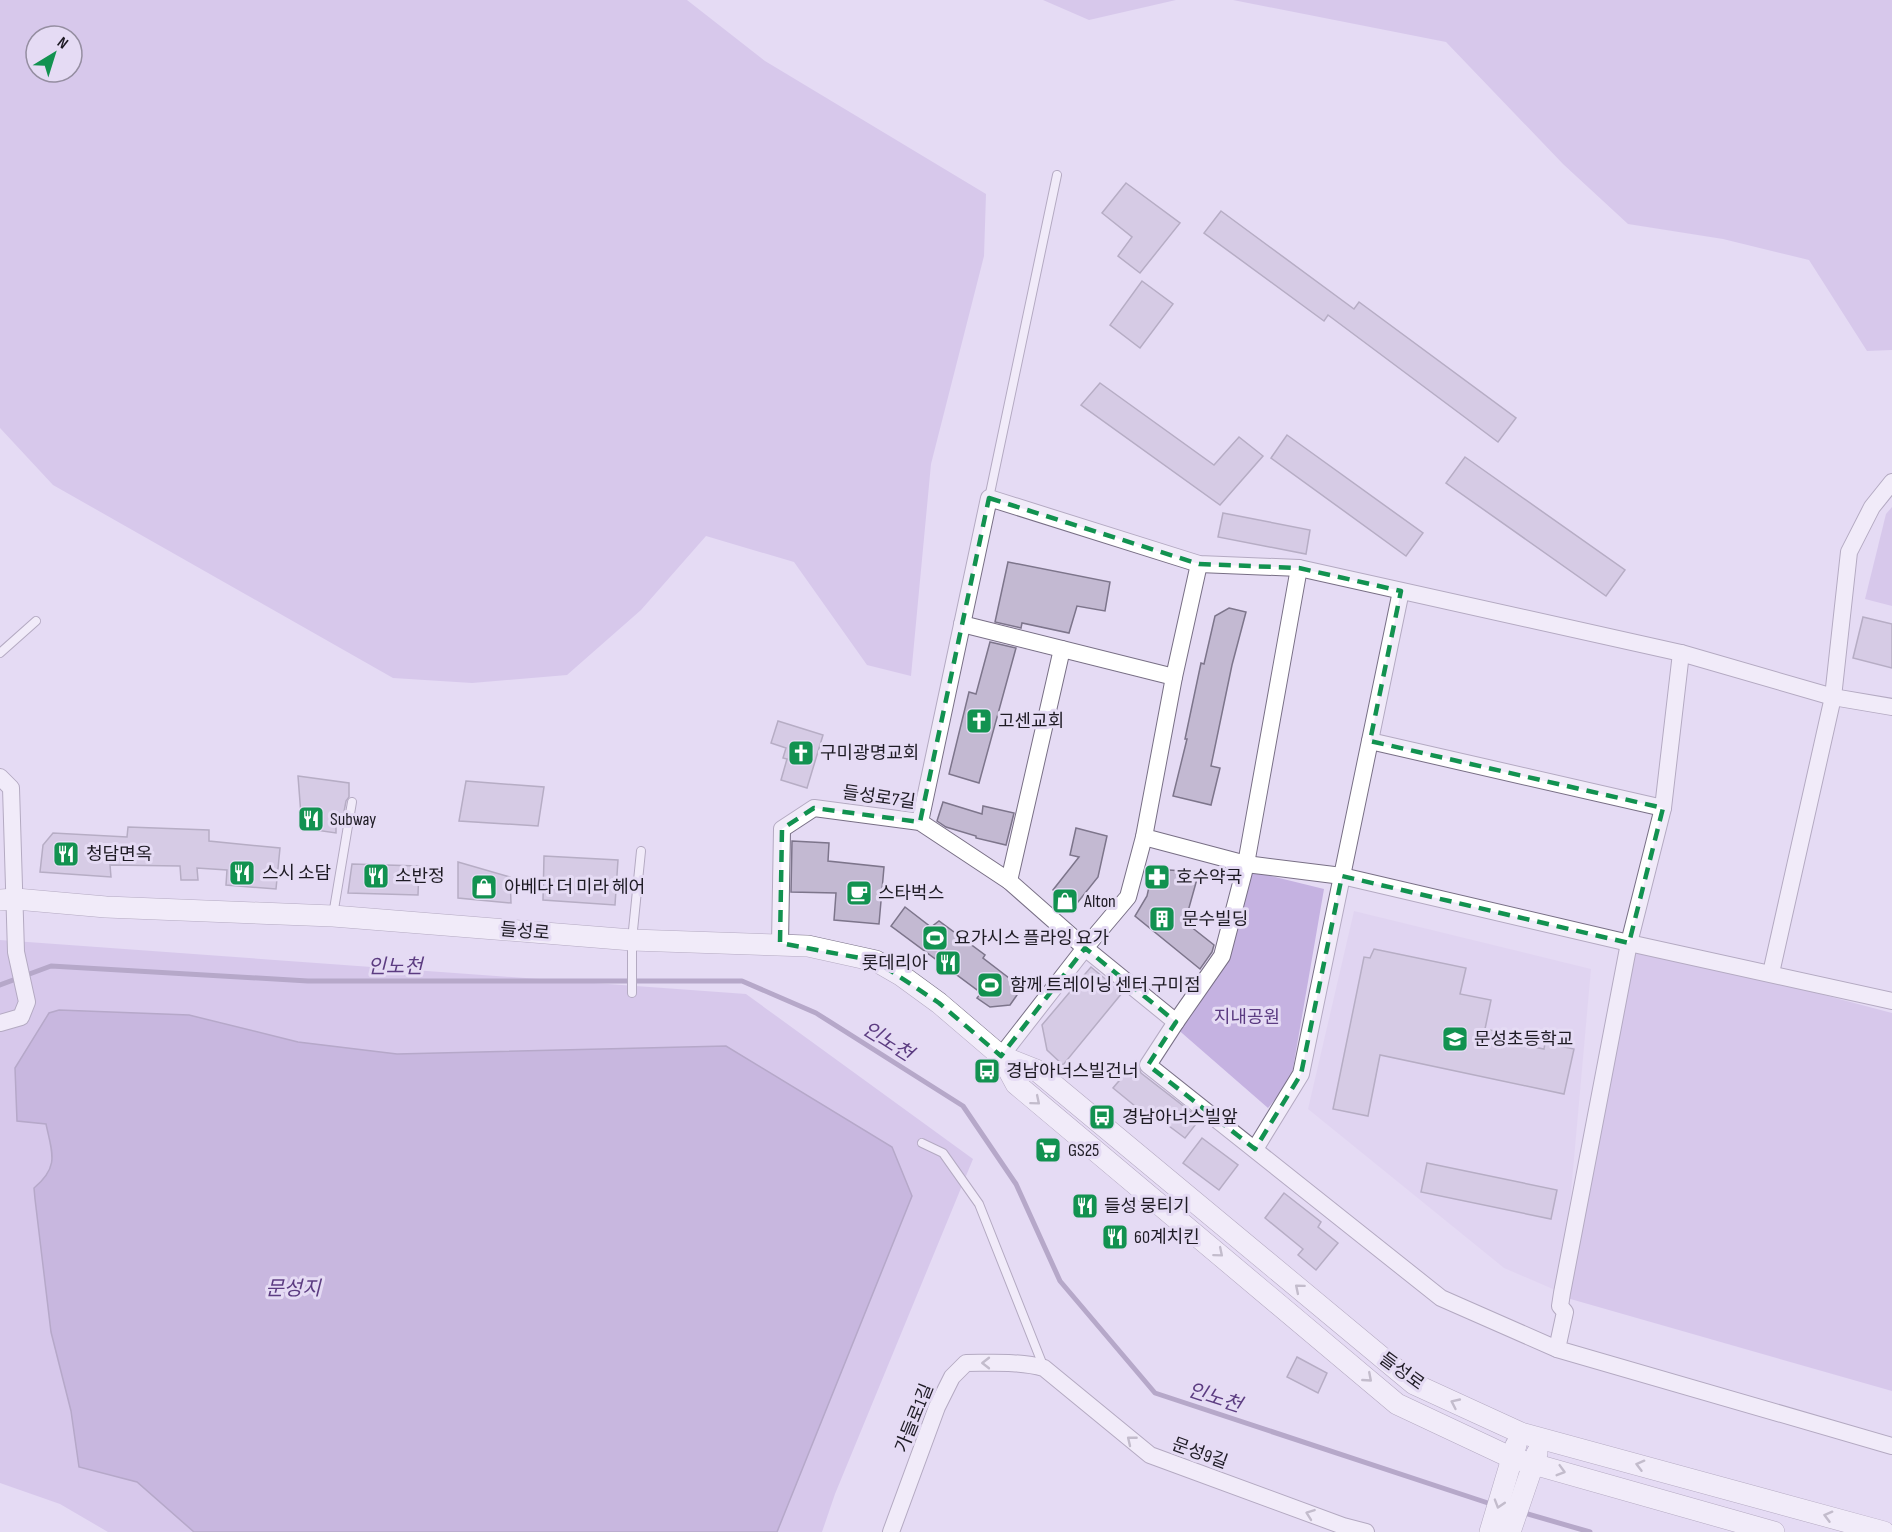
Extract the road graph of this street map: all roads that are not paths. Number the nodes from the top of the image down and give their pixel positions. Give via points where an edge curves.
1 (1057, 175) dead end
2 (1892, 482) edge
3 (989, 498) junction
4 (1199, 564) junction
5 (1299, 568) junction
6 (1401, 591) junction
7 (36, 621) dead end
8 (962, 624) junction
9 (1062, 649) junction
10 (0, 653) edge
11 (1682, 653) junction
12 (1174, 677) junction
13 (1833, 697) junction
14 (1892, 707) edge
15 (1370, 741) junction
16 (0, 777) edge
17 (352, 802) dead end
18 (1663, 808) junction
19 (920, 822) junction
20 (1144, 837) junction
21 (641, 851) dead end
22 (1246, 864) junction
23 (1342, 876) junction
24 (1009, 881) junction
25 (8, 899) edge
26 (333, 916) junction
27 (632, 940) junction
28 (780, 943) junction
29 (1629, 943) junction
30 (1084, 948) junction
31 (1771, 973) junction
32 (632, 993) dead end
33 (1892, 1001) edge
34 (1176, 1022) junction
35 (0, 1023) edge
36 (1001, 1056) junction
37 (922, 1143) dead end
38 (1255, 1149) junction
39 (1557, 1349) junction
40 (1044, 1368) junction
41 (1521, 1433) junction
42 (1542, 1438) junction
43 (1892, 1446) edge
44 (1520, 1470) junction
45 (891, 1532) edge
46 (1366, 1532) edge
47 (1490, 1532) edge
48 (1510, 1532) edge
49 (1774, 1532) edge
50 (1884, 1532) edge

1 - 3 lane
2 - 13 street via 1872,507 1849,552
3 - 4 street
3 - 8 street
4 - 5 street
4 - 12 street
5 - 6 street
5 - 22 street
6 - 11 street
6 - 15 street
7 - 10 lane
8 - 9 street
8 - 19 street
9 - 12 street
9 - 24 street
11 - 13 street
11 - 18 street
12 - 20 street
13 - 14 street
13 - 31 street
15 - 18 street
15 - 23 street
16 - 25 street via 11,788
17 - 26 lane
18 - 29 street
19 - 24 street, 들성로7길
19 - 28 street, 들성로7길 via 814,808 782,829
20 - 22 street
20 - 30 street via 1128,897
21 - 27 lane
22 - 23 street
22 - 34 street via 1222,956
23 - 29 street
23 - 38 street via 1301,1074
24 - 30 street, 들성로7길
25 - 26 street, 들성로
25 - 35 street via 27,1002 21,1017
26 - 27 street, 들성로
27 - 28 street, 들성로
27 - 32 lane
28 - 36 street, 들성로 via 876,961 939,1003
29 - 31 street
29 - 39 street via 1562,1293 1560,1306 1564,1312
30 - 34 street, 들성로7길
30 - 36 street
31 - 33 street
34 - 38 street via 1148,1065
41 -> 36 street, 들성로 via 1414,1384 1036,1070
36 -> 44 street, 들성로 via 1016,1084 1397,1404
37 - 40 lane via 943,1153 979,1204
38 - 39 street via 1441,1298
39 - 43 street
40 -> 45 street, 가들로1길 via 966,1364 952,1377
46 -> 40 street, 문성9길 via 1150,1455
41 - 42 street, 들성로
41 - 44 street
42 - 44 street
50 -> 42 street, 들성로
44 -> 47 street
44 - 48 street
44 -> 49 street, 들성로

